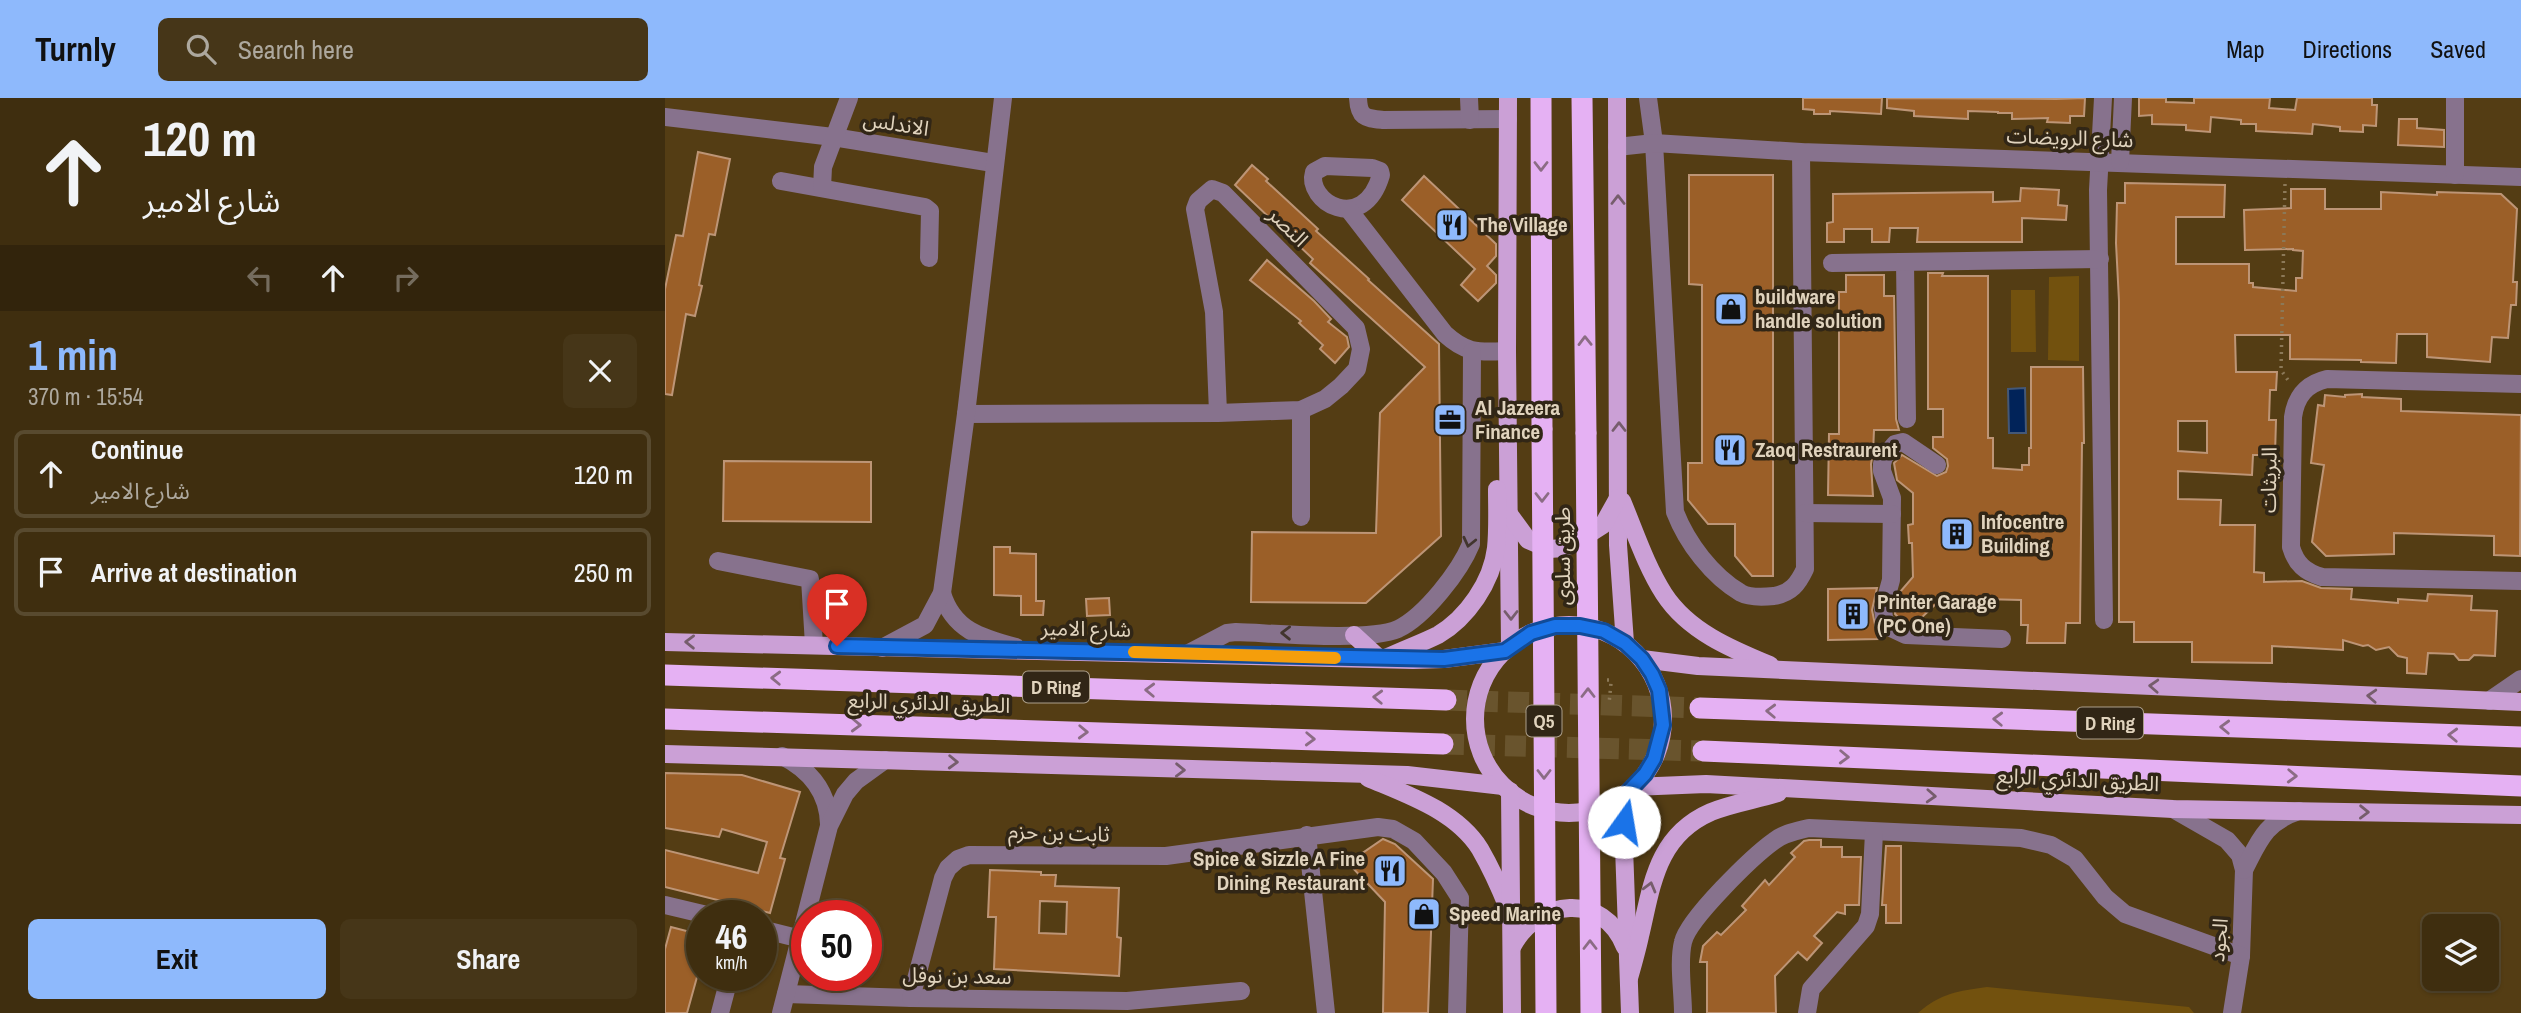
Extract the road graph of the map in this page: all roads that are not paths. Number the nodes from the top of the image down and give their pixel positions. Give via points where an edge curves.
1 (849, 98) edge
2 (1003, 98) edge
3 (1358, 98) edge
4 (1469, 98) edge
5 (1508, 98) edge
6 (1541, 98) edge
7 (1582, 98) edge
8 (1617, 98) edge
9 (1648, 98) edge
10 (2103, 98) edge
11 (2123, 98) edge
12 (2455, 98) edge
13 (665, 117) edge
14 (1508, 119) junction
15 (1470, 120) junction
16 (833, 137) junction
17 (1654, 143) junction
18 (1618, 146) junction
19 (1801, 152) junction
20 (2100, 161) junction
21 (2120, 162) junction
22 (993, 163) junction
23 (2455, 175) junction
24 (2521, 177) edge
25 (781, 181) dead end
26 (822, 188) junction
27 (1349, 210) dead end
28 (929, 258) dead end
29 (2100, 259) junction
30 (1905, 262) junction
31 (1832, 263) dead end
32 (1507, 351) junction
33 (1472, 352) junction
34 (2521, 384) edge
35 (1301, 410) junction
36 (1218, 413) junction
37 (966, 414) junction
38 (1907, 419) dead end
39 (1508, 435) junction
40 (1937, 465) dead end
41 (1619, 495) junction
42 (1805, 513) junction
43 (1509, 514) junction
44 (1892, 514) junction
45 (1301, 517) dead end
46 (718, 561) dead end
47 (2521, 581) edge
48 (942, 593) junction
49 (2104, 620) dead end
50 (1354, 635) junction
51 (2002, 639) dead end
52 (665, 642) edge
53 (1625, 643) junction
54 (814, 645) junction
55 (882, 648) junction
56 (1507, 649) junction
57 (1028, 650) junction
58 (1189, 653) junction
59 (1382, 659) junction
60 (1642, 659) junction
61 (1783, 670) junction
62 (665, 676) edge
63 (2521, 679) edge
64 (1446, 700) tunnel mouth
65 (2489, 701) junction
66 (2521, 702) edge
67 (1700, 708) tunnel mouth
68 (665, 719) edge
69 (2521, 737) edge
70 (1443, 744) tunnel mouth
71 (1703, 751) tunnel mouth
72 (665, 754) edge
73 (782, 755) junction
74 (885, 760) junction
75 (1358, 774) junction
76 (2521, 786) edge
77 (1507, 789) junction
78 (1789, 789) junction
79 (1630, 791) junction
80 (2173, 809) junction
81 (2301, 810) junction
82 (2521, 815) edge
83 (829, 826) junction
84 (1874, 832) junction
85 (1307, 835) junction
86 (2244, 870) junction
87 (811, 900) edge
88 (665, 905) edge
89 (686, 910) edge
90 (1511, 914) junction
91 (1511, 948) junction
92 (1628, 954) junction
93 (2241, 956) junction
94 (791, 976) edge
95 (1629, 978) junction
96 (726, 991) edge
97 (1241, 991) dead end
98 (786, 994) junction
99 (911, 998) junction
100 (720, 1013) edge
101 (781, 1013) edge
102 (1326, 1013) edge
103 (1457, 1013) edge
104 (1511, 1013) edge
105 (1546, 1013) edge
106 (1591, 1013) edge
107 (1630, 1013) edge
108 (1683, 1013) edge
109 (1807, 1013) edge
110 (2232, 1013) edge

1 - 16 street
2 - 22 street
3 - 15 street via 1366,118
4 - 15 street
5 - 14 main road
6 -> 105 highway, طريق سلوى / Q5, bridge
106 -> 7 highway, طريق سلوى / Q5, bridge
8 - 18 main road
9 - 17 street
10 - 20 street
11 - 21 street
12 - 23 street
13 - 16 street, الاندلس
14 - 15 street
14 - 32 main road
16 - 22 street, الاندلس
16 - 26 street
17 - 18 street, شارع الرويضات
17 - 19 street, شارع الرويضات
17 - 42 street via 1672,486 1682,530 1717,574 1741,593 1768,597 1794,588 1805,569
41 -> 18 main road
19 - 20 street, شارع الرويضات
19 - 42 street
20 - 21 street, شارع الرويضات
20 - 29 street
21 - 23 street, شارع الرويضات
22 - 37 street
23 - 24 street, شارع الرويضات
25 - 26 street
26 - 28 street via 928,208
27 - 33 street via 1445,334
29 - 30 street
29 - 49 street
30 - 31 street
30 - 38 street
32 - 33 street
32 - 39 main road
33 -> 50 street via 1472,531 1465,558 1442,591 1399,628
34 - 47 street, البريثات via 2327,379 2309,386 2295,404 2293,417 2291,547 2301,568 2322,577
35 - 36 street, النصر
35 - 36 street, النصر via 1325,399 1357,369 1361,349 1356,328 1223,193 1212,189 1195,209 1214,312
35 - 45 street
36 - 37 street, النصر
37 - 48 street
39 - 43 main road
39 - 59 main road via 1499,453 1496,549 1485,581 1449,627
40 - 44 street via 1907,443 1895,444 1882,464 1891,491
41 - 43 main road via 1603,525 1564,548 1549,549 1528,540
41 - 53 main road
41 - 61 main road via 1655,578 1674,606 1721,644
42 - 44 street
43 -> 56 main road
44 - 51 street via 1891,580 1883,609 1889,627 1906,635
46 - 54 street via 810,579
48 - 55 street via 925,625
48 - 57 street via 960,625
50 -> 58 street via 1236,632
50 - 59 main road
54 -> 52 main road, شارع الامير
53 - 56 main road via 1604,631 1555,626 1531,633
53 - 60 main road
54 - 55 main road, شارع الامير
55 - 57 main road, شارع الامير
56 - 59 main road, شارع الامير via 1444,659
56 - 77 main road via 1482,686 1476,710 1484,759
57 - 58 main road, شارع الامير
58 - 59 main road, شارع الامير
60 - 61 main road, D Ring
60 - 79 main road via 1659,690 1663,725 1654,759
65 -> 61 main road, D Ring
64 -> 62 highway, الطريق الدائري الرابع / D Ring
63 - 65 street
65 - 66 main road, D Ring
69 -> 67 highway, D Ring
68 -> 70 highway, الطريق الدائري الرابع / D Ring
71 -> 76 highway, الطريق الدائري الرابع / D Ring
72 - 73 main road
73 - 74 main road
73 - 83 street via 804,769 820,789
74 -> 75 main road
74 - 83 street via 851,788
75 - 77 main road via 1452,779
75 - 90 main road via 1427,804 1461,828 1479,848
77 - 79 main road via 1530,804 1575,813 1610,804
77 - 90 main road
78 - 79 main road, الطريق الدائري الرابع via 1706,784
78 -> 80 main road, الطريق الدائري الرابع
95 -> 78 main road via 1651,883 1675,840 1712,812
79 - 92 main road via 1624,847
80 - 81 main road, الطريق الدائري الرابع
80 - 86 street via 2227,840 2240,855
81 -> 82 main road, الطريق الدائري الرابع
81 - 86 street, الجود via 2263,833
83 - 87 street
84 - 93 street via 2021,838 2051,845 2075,859 2105,897 2126,914
84 - 108 street via 1809,828 1788,833 1733,879 1685,934
84 - 109 street via 1866,926 1811,989
85 - 99 street, ثابت بن حزم via 1165,856 982,853 958,859 943,878
85 - 102 street
85 - 103 street, ثابت بن حزم via 1393,829 1406,834 1444,873 1460,898
86 - 93 street, الجود
88 - 89 street
90 - 91 main road
91 - 92 main road via 1542,914 1572,908 1601,917 1622,939
91 - 104 main road
92 - 95 main road
93 - 110 street, الجود
94 - 98 street
95 - 107 main road
96 - 100 street
97 - 99 street, سعد بن نوفل via 1127,1001
98 - 99 street, سعد بن نوفل
98 - 101 street

